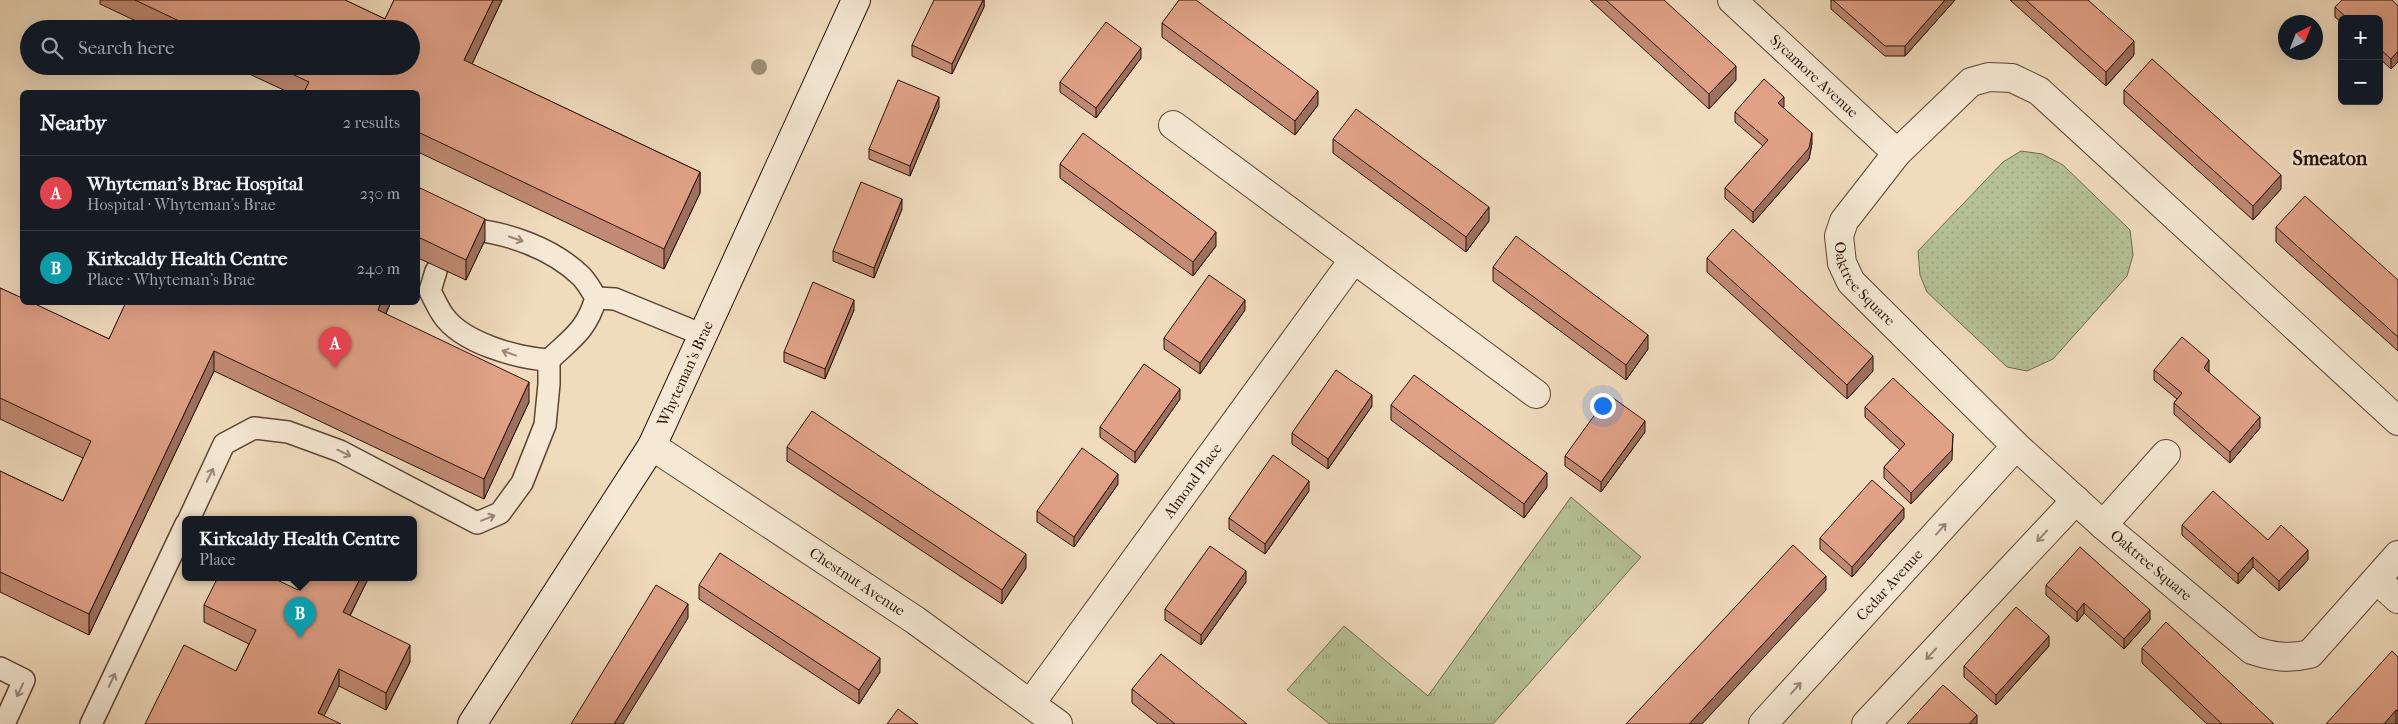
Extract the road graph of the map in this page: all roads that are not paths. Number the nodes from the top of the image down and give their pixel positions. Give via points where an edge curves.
1 (856, 0) edge
2 (1732, 0) edge
3 (1173, 125) dead end
4 (1897, 153) junction
5 (469, 229) edge
6 (1354, 259) junction
7 (436, 271) edge
8 (596, 298) junction
9 (703, 335) junction
10 (549, 360) junction
11 (1536, 394) dead end
12 (2398, 421) edge
13 (652, 446) junction
14 (2016, 446) junction
15 (2166, 454) dead end
16 (2076, 500) junction
17 (189, 516) edge
18 (2103, 524) junction
19 (182, 532) edge
20 (2398, 555) edge
21 (2377, 580) junction
22 (2398, 599) edge
23 (0, 668) edge
24 (1031, 703) junction
25 (4, 724) edge
26 (91, 724) edge
27 (472, 724) edge
28 (1058, 724) edge
29 (1763, 724) edge
30 (1866, 724) edge

1 - 9 street, Whyteman's Brae
2 - 4 street, Sycamore Avenue
3 - 6 street
4 - 12 street, Oaktree Square via 1971,82 2012,78 2039,90
4 - 14 street, Oaktree Square via 1844,221 1839,236 1842,263 1851,282
5 -> 8 lane via 494,232 536,247 582,277
6 - 11 street
6 - 24 street, Almond Place
10 -> 7 lane via 524,358 474,340 444,317 430,291
8 - 9 lane via 615,299
8 - 10 lane via 590,317 579,334
9 - 13 street, Whyteman's Brae
17 -> 10 lane via 224,444 254,428 288,432 340,451 477,523 500,513 522,483 545,425
13 - 24 street, Chestnut Avenue via 915,620
13 - 27 street, Whyteman's Brae
14 - 16 street, Oaktree Square
29 -> 14 street, Cedar Avenue
15 - 18 street
16 - 18 street, Oaktree Square
16 -> 30 street
18 - 21 street, Oaktree Square via 2252,650 2271,657 2295,658 2310,654
26 -> 19 lane
20 - 21 street, Oaktree Square
21 - 22 street
23 -> 25 lane via 24,680
24 - 28 street, Chestnut Avenue

